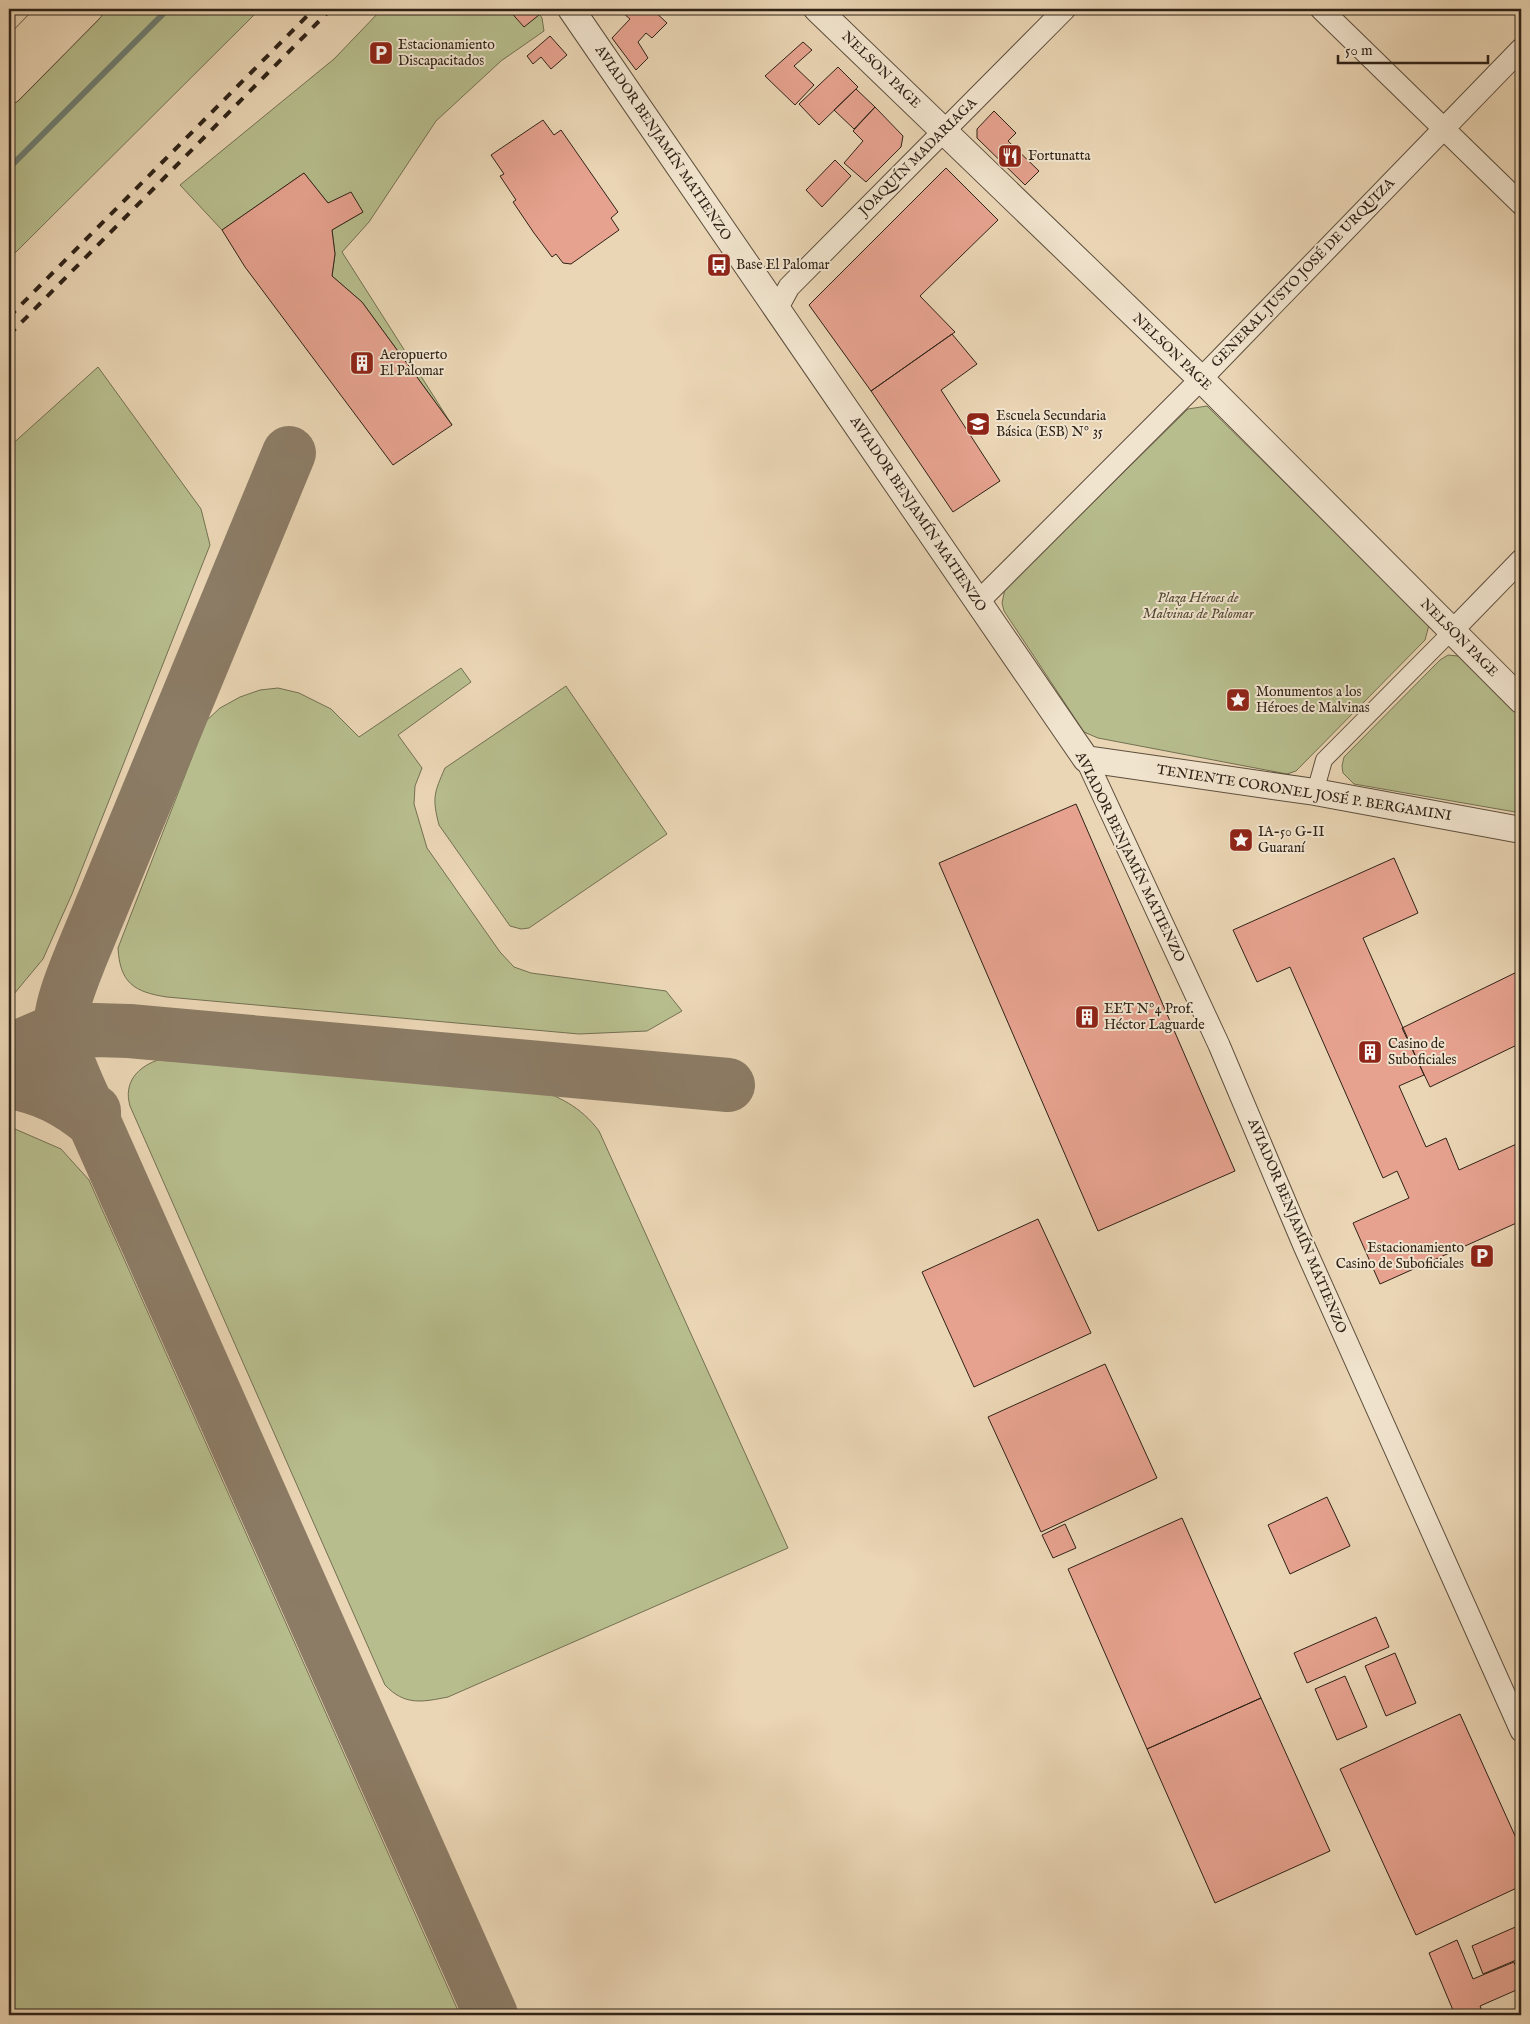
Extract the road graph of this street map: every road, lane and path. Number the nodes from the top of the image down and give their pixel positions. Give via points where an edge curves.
1 (54, 9) edge
2 (89, 9) edge
3 (818, 9) edge
4 (1065, 9) edge
5 (1321, 9) edge
6 (577, 11) edge
7 (1521, 49) edge
8 (9, 55) edge
9 (9, 90) edge
10 (1444, 128) junction
11 (945, 130) junction
12 (1521, 204) edge
13 (777, 309) junction
14 (1201, 379) junction
15 (1521, 560) edge
16 (978, 602) junction
17 (1452, 631) junction
18 (1521, 700) edge
19 (1086, 759) junction
20 (1315, 792) junction
21 (1521, 830) edge
22 (1521, 1731) edge

1 - 8 main road
2 - 9 main road
3 - 11 street, NELSON PAGE
4 - 11 street, JOAQUÍN MADARIAGA
5 - 10 street
6 - 13 street, AVIADOR BENJAMÍN MATIENZO
7 - 10 street, GENERAL JUSTO JOSÉ DE URQUIZA
10 - 12 street
10 - 14 street, GENERAL JUSTO JOSÉ DE URQUIZA
11 - 13 street, JOAQUÍN MADARIAGA via 788,287
11 - 14 street, NELSON PAGE
13 - 16 street, AVIADOR BENJAMÍN MATIENZO
14 - 16 street, GENERAL JUSTO JOSÉ DE URQUIZA
14 - 17 street, NELSON PAGE
15 - 17 street
16 - 19 street, AVIADOR BENJAMÍN MATIENZO
17 - 18 street, NELSON PAGE
17 - 20 street via 1324,760
19 - 20 street, TENIENTE CORONEL JOSÉ P. BERGAMINI
19 - 22 street, AVIADOR BENJAMÍN MATIENZO via 1219,1045 1304,1246
20 - 21 street, TENIENTE CORONEL JOSÉ P. BERGAMINI

